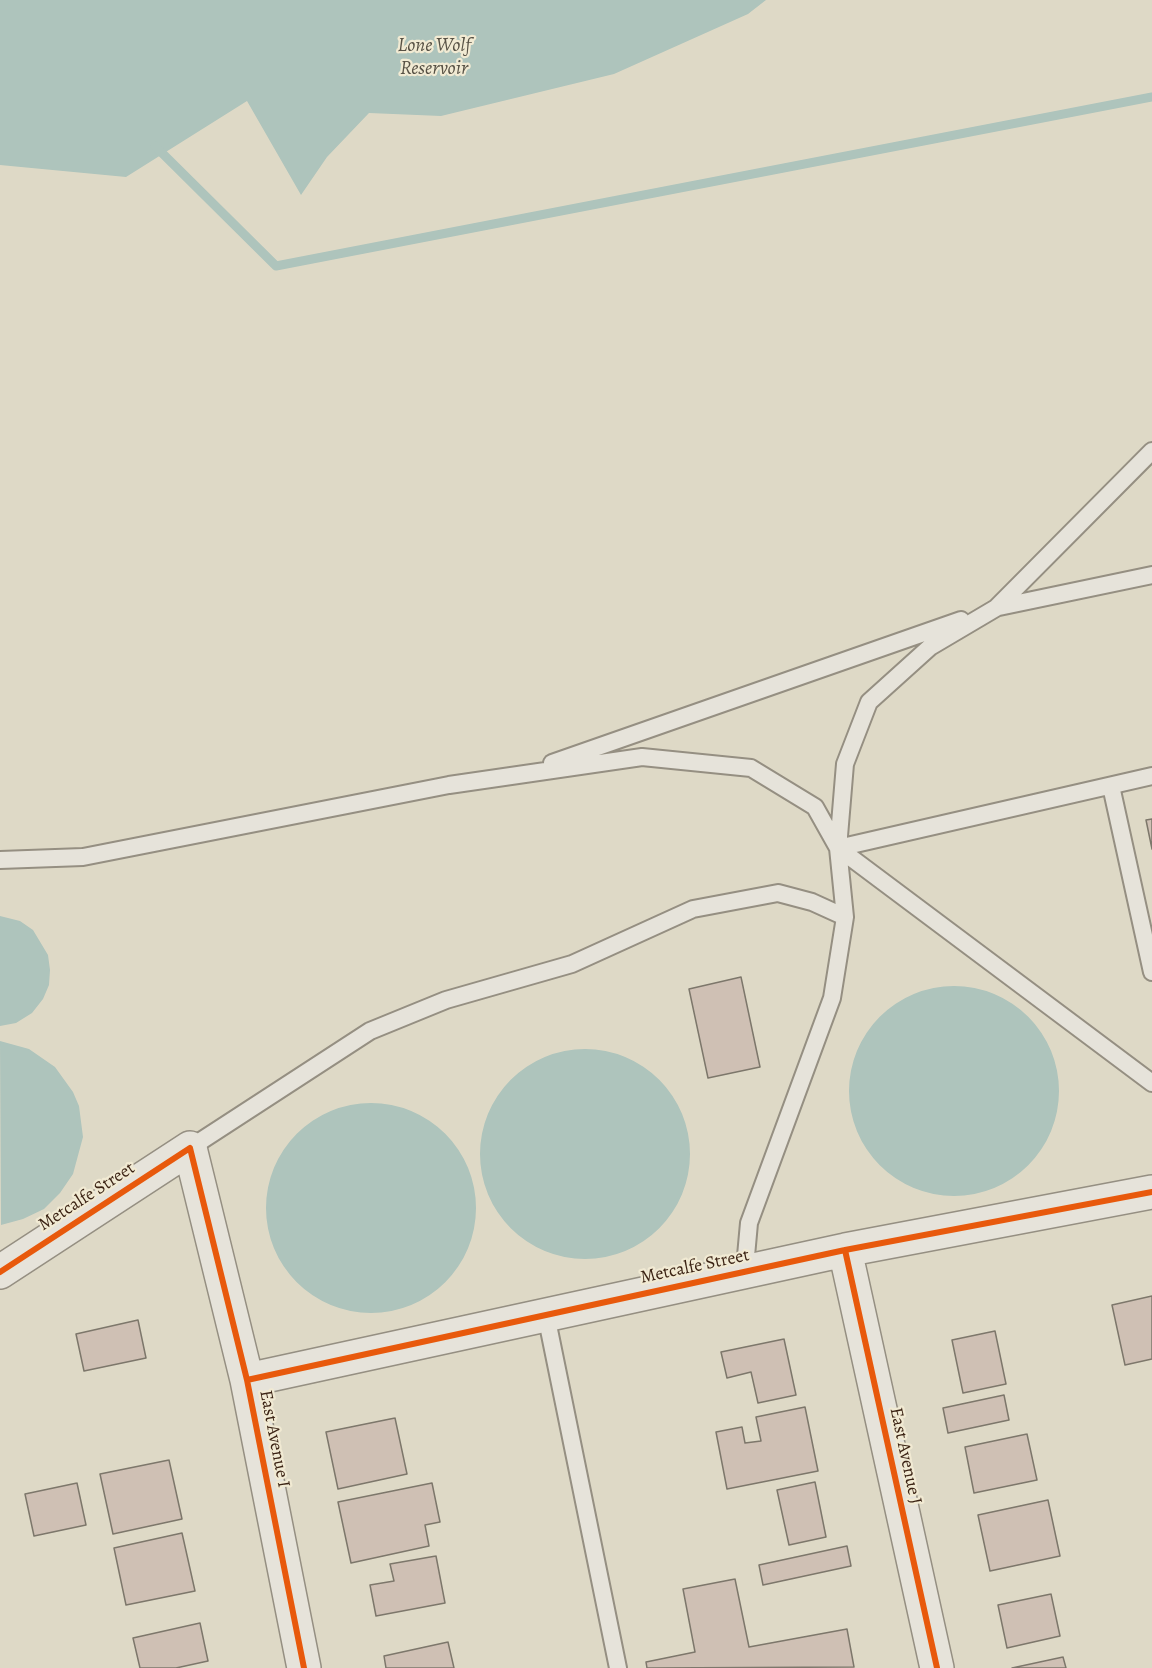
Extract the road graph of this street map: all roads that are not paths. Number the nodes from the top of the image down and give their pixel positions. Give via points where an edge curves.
1 (1152, 451) edge
2 (1152, 575) edge
3 (996, 608) junction
4 (517, 775) junction
5 (1152, 776) edge
6 (1111, 786) junction
7 (838, 848) junction
8 (0, 860) edge
9 (845, 917) junction
10 (1152, 972) edge
11 (1152, 1083) edge
12 (190, 1148) junction
13 (1152, 1192) edge
14 (845, 1250) junction
15 (750, 1270) junction
16 (0, 1272) edge
17 (546, 1315) junction
18 (247, 1380) junction
19 (304, 1668) edge
20 (618, 1668) edge
21 (937, 1668) edge

1 - 3 lane
2 - 3 lane
3 - 4 lane
3 - 7 lane via 930,647 869,702 845,764
4 - 7 lane via 642,758 751,768 815,807
4 - 8 lane via 83,857
5 - 6 lane
6 - 7 lane
6 - 10 lane
7 - 9 lane
7 - 11 lane
9 - 12 lane via 778,893 693,909 572,964 446,1000 370,1031
9 - 15 lane via 832,998 749,1223 746,1256
12 - 16 street, Metcalfe Street
12 - 18 street, East Avenue I
13 - 14 street, Metcalfe Street
14 - 15 street, Metcalfe Street
14 - 21 street, East Avenue J
15 - 17 street, Metcalfe Street
17 - 18 street, Metcalfe Street
17 - 20 lane
18 - 19 street, East Avenue I

